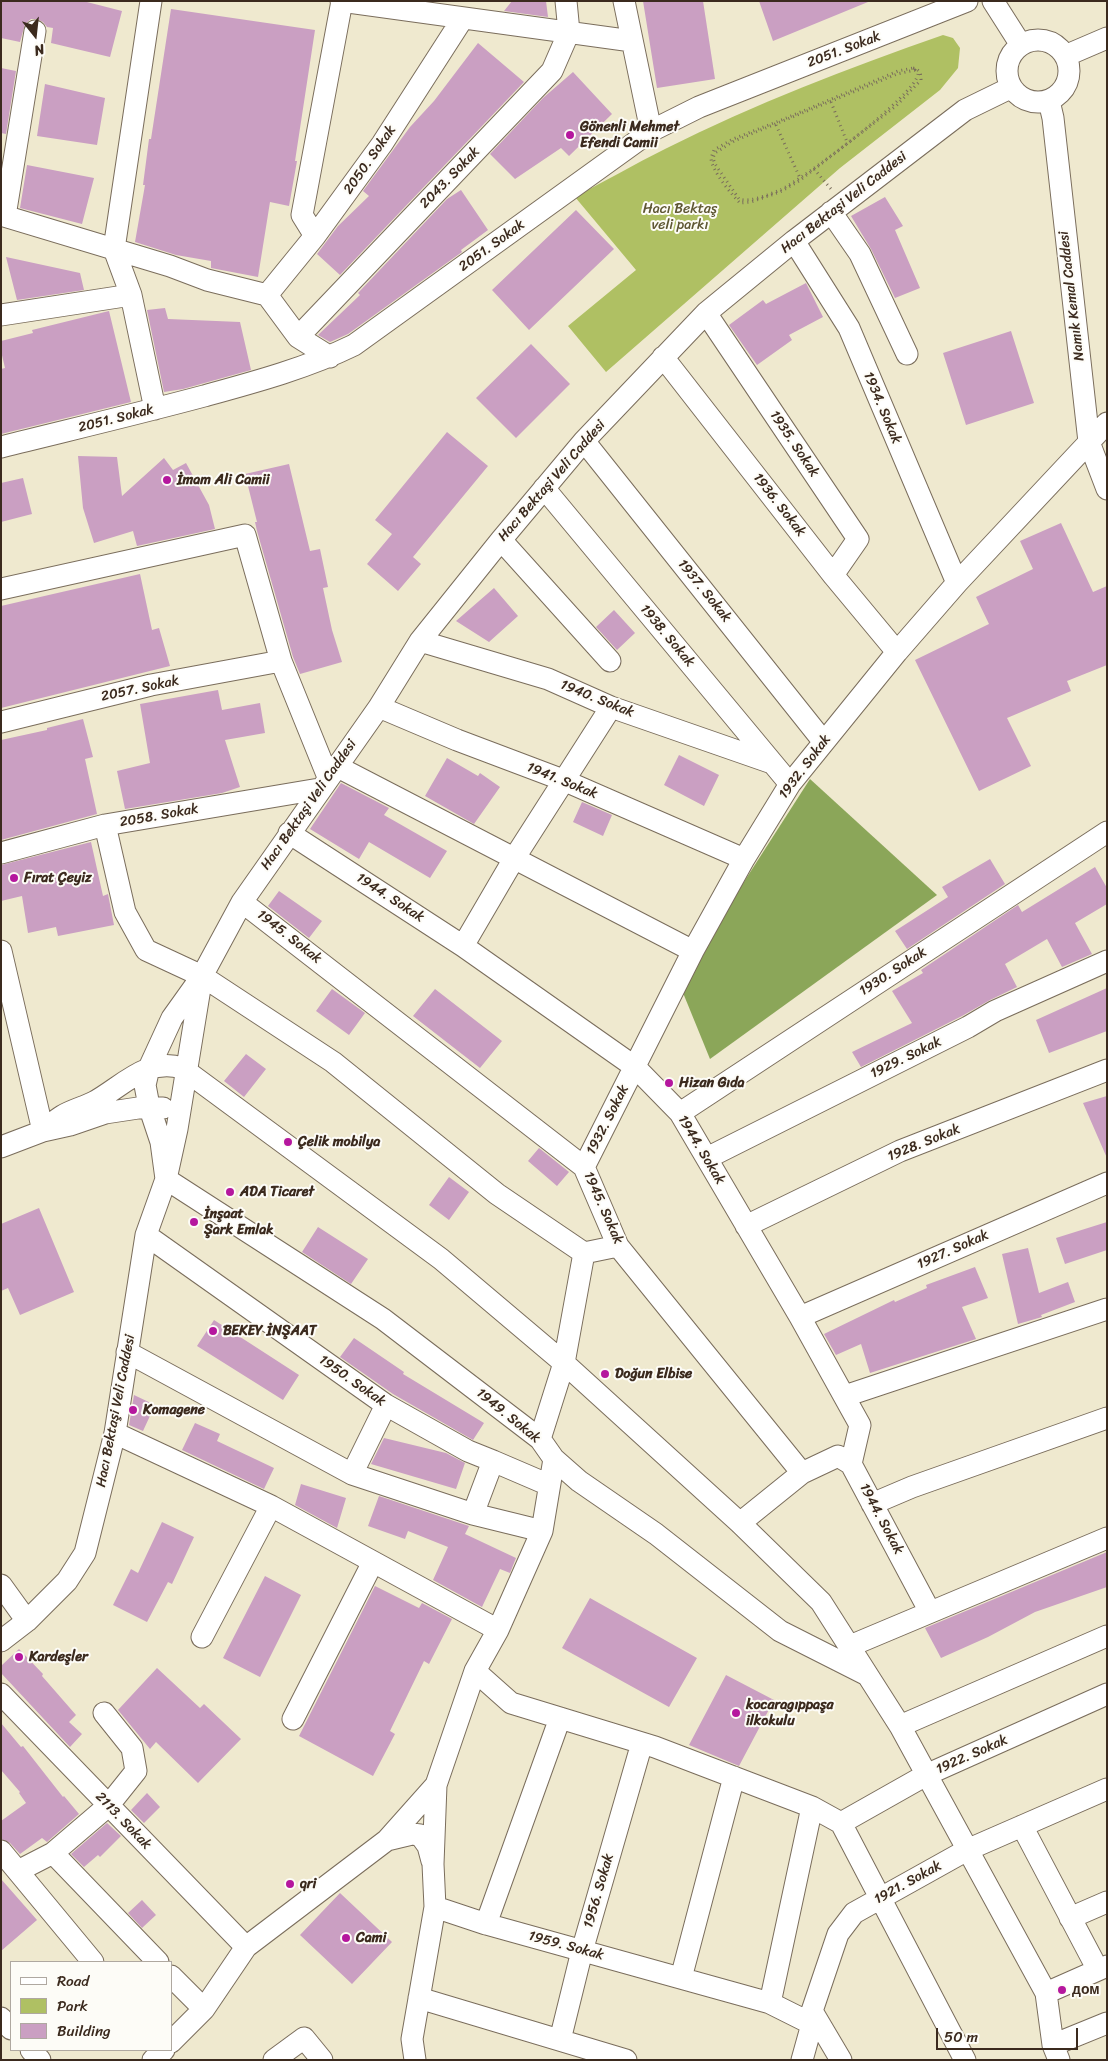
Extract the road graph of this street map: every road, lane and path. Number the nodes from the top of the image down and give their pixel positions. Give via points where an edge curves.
1 (151, 1) edge
2 (342, 1) edge
3 (566, 1) edge
4 (624, 1) edge
5 (967, 1) edge
6 (993, 1) edge
7 (495, 11) edge
8 (464, 18) junction
9 (35, 31) dead end
10 (569, 32) junction
11 (1107, 38) edge
12 (632, 41) junction
13 (1020, 45) junction
14 (1065, 56) junction
15 (1010, 88) junction
16 (1049, 101) junction
17 (831, 102) junction
18 (776, 125) junction
19 (651, 132) junction
20 (847, 142) junction
21 (815, 169) junction
22 (800, 178) junction
23 (837, 208) junction
24 (3, 216) edge
25 (315, 236) junction
26 (794, 241) junction
27 (114, 249) junction
28 (131, 295) junction
29 (267, 295) junction
30 (706, 313) junction
31 (1, 315) edge
32 (298, 337) junction
33 (907, 354) dead end
34 (330, 356) junction
35 (663, 356) junction
36 (155, 409) junction
37 (1107, 423) edge
38 (584, 441) junction
39 (1089, 442) junction
40 (1, 447) edge
41 (544, 488) junction
42 (1107, 489) edge
43 (501, 540) junction
44 (833, 575) junction
45 (957, 583) junction
46 (1, 589) edge
47 (420, 641) junction
48 (897, 652) junction
49 (281, 661) junction
50 (610, 661) dead end
51 (378, 707) junction
52 (610, 707) junction
53 (1, 722) edge
54 (824, 742) junction
55 (772, 763) junction
56 (328, 777) junction
57 (563, 780) junction
58 (790, 784) junction
59 (105, 825) junction
60 (1107, 832) edge
61 (289, 833) junction
62 (1, 852) edge
63 (514, 858) junction
64 (744, 859) junction
65 (242, 902) junction
66 (463, 946) junction
67 (1, 951) edge
68 (693, 951) junction
69 (1107, 961) edge
70 (202, 976) junction
71 (635, 1067) junction
72 (149, 1068) junction
73 (1107, 1070) edge
74 (186, 1073) junction
75 (182, 1100) junction
76 (150, 1108) junction
77 (680, 1113) junction
78 (44, 1131) junction
79 (1, 1147) edge
80 (706, 1158) junction
81 (584, 1167) junction
82 (166, 1179) junction
83 (1107, 1183) edge
84 (746, 1226) junction
85 (146, 1235) junction
86 (618, 1246) junction
87 (584, 1253) junction
88 (1107, 1309) edge
89 (800, 1316) junction
90 (127, 1352) junction
91 (564, 1363) junction
92 (846, 1396) junction
93 (386, 1405) junction
94 (1107, 1418) edge
95 (114, 1433) junction
96 (540, 1439) junction
97 (554, 1459) junction
98 (493, 1461) junction
99 (851, 1464) junction
100 (802, 1473) junction
101 (352, 1474) junction
102 (549, 1485) junction
103 (872, 1504) junction
104 (271, 1506) junction
105 (473, 1514) junction
106 (740, 1523) junction
107 (542, 1531) junction
108 (1107, 1538) edge
109 (374, 1562) junction
110 (1, 1585) edge
111 (930, 1612) junction
112 (27, 1621) junction
113 (498, 1630) junction
114 (1107, 1636) edge
115 (202, 1637) dead end
116 (1, 1641) edge
117 (850, 1646) junction
118 (475, 1671) junction
119 (868, 1675) junction
120 (1, 1694) edge
121 (1107, 1694) edge
122 (104, 1713) dead end
123 (560, 1718) junction
124 (293, 1719) dead end
125 (900, 1726) junction
126 (642, 1743) junction
127 (926, 1775) junction
128 (734, 1777) junction
129 (436, 1785) junction
130 (1107, 1789) edge
131 (108, 1806) junction
132 (812, 1807) junction
133 (842, 1823) junction
134 (1022, 1826) junction
135 (387, 1840) junction
136 (967, 1850) junction
137 (53, 1854) junction
138 (7, 1862) edge
139 (433, 1864) junction
140 (881, 1898) junction
141 (1107, 1902) edge
142 (435, 1907) junction
143 (1070, 1918) junction
144 (486, 1924) junction
145 (246, 1947) junction
146 (582, 1951) junction
147 (92, 1961) edge
148 (157, 1961) edge
149 (1102, 1968) edge
150 (172, 1977) edge
151 (681, 1978) junction
152 (1046, 1993) junction
153 (419, 1998) junction
154 (770, 2003) junction
155 (204, 2010) junction
156 (1, 2018) edge
157 (812, 2018) junction
158 (1107, 2023) edge
159 (10, 2028) edge
160 (560, 2040) junction
161 (172, 2041) edge
162 (164, 2051) edge
163 (166, 2051) edge
164 (1056, 2052) edge
165 (153, 2060) edge
166 (175, 2060) edge
167 (274, 2060) edge
168 (322, 2060) edge
169 (415, 2060) edge
170 (626, 2060) edge
171 (802, 2060) edge
172 (841, 2060) edge
173 (965, 2060) edge

1 - 27 street
2 - 8 street
2 - 25 street via 302,215
3 - 10 street, 2043. Sokak
4 - 12 street
5 - 19 street, 2051. Sokak via 699,107
6 - 13 street
7 - 8 street
7 - 10 street
8 - 25 street, 2050. Sokak via 382,144
9 - 24 street
10 - 12 street
10 - 32 street, 2043. Sokak via 552,71
11 - 14 street
12 - 19 street
13 - 14 street via 1029,41 1049,42
13 - 15 street via 1008,60 1006,69
14 - 16 street via 1069,73 1067,83 1062,92
15 - 16 street via 1025,100 1035,103
15 - 23 street, Hacı Bektaşi Veli Caddesi via 965,110
16 - 39 street, Namık Kemal Caddesi
17 - 18 path
17 - 20 path
17 - 20 path via 903,72 915,70 918,74 918,80 895,105
18 - 22 path
18 - 22 path via 734,141 715,153 715,164 734,193 744,200 779,190
19 - 34 street, 2051. Sokak via 354,345
20 - 21 path
21 - 21 path via 780,192 740,203 731,194 712,158 714,150 733,138 898,71 918,70 921,80 896,106
21 - 22 path
21 - 23 path
23 - 26 street, Hacı Bektaşi Veli Caddesi
23 - 33 street
24 - 27 street
25 - 29 street, 2050. Sokak
26 - 30 street, Hacı Bektaşi Veli Caddesi
26 - 45 street, 1934. Sokak via 848,328
27 - 28 street
27 - 29 street via 207,280
28 - 31 street
28 - 36 street
29 - 32 street
30 - 35 street, Hacı Bektaşi Veli Caddesi
30 - 44 street, 1935. Sokak via 858,539
32 - 34 street
34 - 36 street, 2051. Sokak via 255,382
35 - 38 street, Hacı Bektaşi Veli Caddesi
35 - 44 street, 1936. Sokak
36 - 40 street, 2051. Sokak
37 - 39 street, 1932. Sokak
38 - 41 street, Hacı Bektaşi Veli Caddesi
38 - 54 street, 1937. Sokak
39 - 42 street, Namık Kemal Caddesi
39 - 45 street, 1932. Sokak
41 - 43 street, Hacı Bektaşi Veli Caddesi
41 - 55 street, 1938. Sokak
43 - 47 street, Hacı Bektaşi Veli Caddesi
43 - 50 street
44 - 48 street, 1936. Sokak
45 - 48 street, 1932. Sokak
46 - 49 street via 245,535
47 - 51 street, Hacı Bektaşi Veli Caddesi
47 - 52 street, 1940. Sokak via 548,679
48 - 54 street, 1932. Sokak
49 - 53 street, 2057. Sokak via 151,685
49 - 56 street
51 - 56 street, Hacı Bektaşi Veli Caddesi
51 - 57 street, 1941. Sokak
52 - 55 street, 1940. Sokak
52 - 57 street
54 - 58 street, 1932. Sokak
55 - 58 street, 1938. Sokak
56 - 59 street, 2058. Sokak
56 - 61 street, Hacı Bektaşi Veli Caddesi
56 - 63 street
57 - 63 street
57 - 64 street, 1941. Sokak
58 - 64 street, 1932. Sokak
59 - 62 street, 2058. Sokak
59 - 70 street via 125,912 146,950
60 - 77 street, 1930. Sokak
61 - 65 street, Hacı Bektaşi Veli Caddesi
61 - 66 street, 1944. Sokak
63 - 66 street
63 - 68 street
64 - 68 street, 1932. Sokak
65 - 70 street, Hacı Bektaşi Veli Caddesi
65 - 81 street, 1945. Sokak
66 - 71 street, 1944. Sokak
67 - 78 street
68 - 71 street, 1932. Sokak
69 - 80 street, 1929. Sokak via 995,1010 968,1027
70 - 72 street, Hacı Bektaşi Veli Caddesi via 172,1018
70 - 74 street, Hacı Bektaşi Veli Caddesi
70 - 87 street via 333,1062 497,1194
71 - 77 street, 1944. Sokak
71 - 81 street, 1932. Sokak
72 - 74 street via 165,1065 182,1068
72 - 76 street, Hacı Bektaşi Veli Caddesi via 145,1084
72 - 78 street via 94,1102 63,1116
73 - 84 street, 1928. Sokak via 900,1151
74 - 75 street, Hacı Bektaşi Veli Caddesi
74 - 91 street via 441,1259
75 - 76 street via 178,1105 166,1108
75 - 82 street, Hacı Bektaşi Veli Caddesi
76 - 78 street via 106,1113
76 - 82 street, Hacı Bektaşi Veli Caddesi via 161,1142
77 - 80 street, 1944. Sokak
78 - 79 street
80 - 84 street, 1944. Sokak
81 - 86 street, 1945. Sokak
82 - 85 street, Hacı Bektaşi Veli Caddesi
82 - 96 street, 1949. Sokak via 384,1319
83 - 89 street, 1927. Sokak
84 - 89 street, 1944. Sokak
85 - 90 street, Hacı Bektaşi Veli Caddesi
85 - 93 street, 1950. Sokak
86 - 87 street
86 - 100 street, 1945. Sokak
87 - 91 street
88 - 92 street
89 - 92 street, 1944. Sokak
90 - 95 street, Hacı Bektaşi Veli Caddesi
90 - 101 street
91 - 96 street
91 - 106 street
92 - 99 street, 1944. Sokak via 860,1424
93 - 98 street, 1950. Sokak via 468,1451
93 - 101 street
94 - 103 street
95 - 104 street
95 - 112 street, Hacı Bektaşi Veli Caddesi via 85,1553 67,1581
96 - 97 street, 1949. Sokak
97 - 102 street
97 - 119 street, 1949. Sokak via 780,1631
98 - 102 street, 1950. Sokak
98 - 105 street
99 - 100 street via 838,1456
99 - 103 street, 1944. Sokak
100 - 106 street
101 - 105 street
102 - 107 street
103 - 111 street, 1944. Sokak
104 - 109 street
104 - 115 street
105 - 107 street
106 - 117 street via 820,1602
107 - 113 street
108 - 111 street
109 - 113 street
109 - 124 street
110 - 112 street
111 - 117 street
112 - 116 street, Hacı Bektaşi Veli Caddesi
113 - 118 street
114 - 125 street
117 - 119 street
118 - 123 street via 511,1704
118 - 129 street
119 - 125 street
120 - 131 street, 2113. Sokak
121 - 127 street, 1922. Sokak
122 - 131 street via 132,1748 136,1771
123 - 126 street
123 - 144 street
125 - 127 street
126 - 128 street
126 - 146 street, 1956. Sokak
127 - 133 street, 1922. Sokak
127 - 136 street
128 - 132 street
128 - 151 street
129 - 135 street
129 - 139 street
130 - 134 street, 1921. Sokak
131 - 137 street
131 - 145 street, 2113. Sokak
132 - 133 street
132 - 154 street
133 - 140 street
134 - 136 street, 1921. Sokak
134 - 143 street
135 - 139 street via 420,1835 428,1846
135 - 145 street
136 - 140 street, 1921. Sokak
136 - 152 street
137 - 138 street
137 - 148 street
138 - 147 street
139 - 142 street
140 - 157 street, 1921. Sokak via 854,1913 838,1934
140 - 173 street
141 - 143 street
142 - 144 street, 1959. Sokak
142 - 153 street
143 - 149 street
144 - 146 street, 1959. Sokak
145 - 155 street
146 - 151 street, 1959. Sokak
146 - 160 street, 1956. Sokak
149 - 152 street
150 - 155 street
151 - 154 street, 1959. Sokak
152 - 164 street
153 - 160 street
153 - 169 street via 412,2039
154 - 157 street, 1959. Sokak
155 - 161 street
156 - 159 street
157 - 171 street, 1921. Sokak
157 - 172 street
158 - 164 street
160 - 170 street
162 - 165 street
163 - 166 street
167 - 168 street via 304,2038

